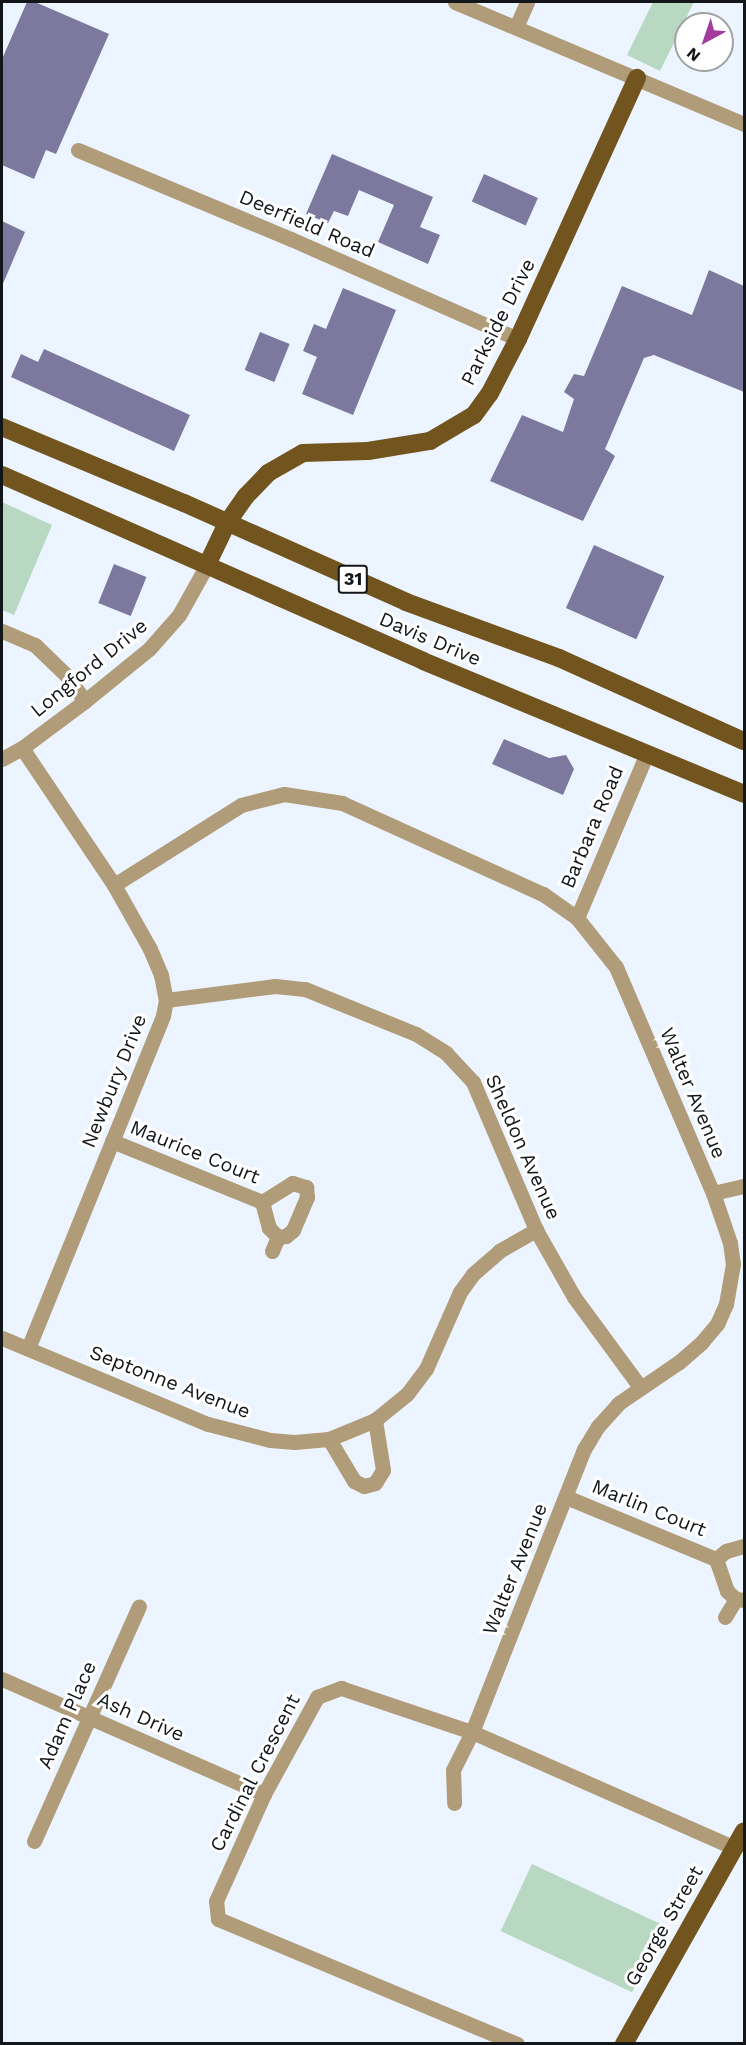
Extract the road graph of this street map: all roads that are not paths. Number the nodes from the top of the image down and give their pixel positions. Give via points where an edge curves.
1 (455, 2) edge
2 (527, 2) edge
3 (516, 27) junction
4 (637, 78) junction
5 (744, 124) edge
6 (78, 150) dead end
7 (518, 339) junction
8 (2, 427) edge
9 (2, 475) edge
10 (227, 523) junction
11 (207, 565) junction
12 (2, 631) edge
13 (85, 701) junction
14 (744, 741) edge
15 (22, 748) junction
16 (647, 753) junction
17 (2, 759) edge
18 (744, 794) edge
19 (114, 885) junction
20 (577, 918) junction
21 (166, 1000) junction
22 (112, 1141) junction
23 (744, 1186) edge
24 (713, 1193) junction
25 (262, 1202) junction
26 (536, 1230) junction
27 (2, 1338) edge
28 (28, 1349) junction
29 (640, 1387) junction
30 (375, 1420) junction
31 (329, 1439) junction
32 (566, 1497) junction
33 (744, 1546) edge
34 (716, 1558) junction
35 (740, 1599) edge
36 (139, 1606) dead end
37 (725, 1617) dead end
38 (2, 1679) edge
39 (89, 1717) junction
40 (472, 1732) junction
41 (264, 1794) junction
42 (453, 1803) dead end
43 (744, 1831) edge
44 (34, 1841) dead end
45 (735, 1848) junction
46 (517, 2043) edge
47 (624, 2043) edge

1 - 3 street
2 - 3 street
3 - 4 street
4 - 5 street
4 - 7 main road, Parkside Drive
6 - 7 street, Deerfield Road
7 - 10 main road, Parkside Drive via 474,415 430,441 368,451 303,453 268,473
8 - 10 main road, Davis Drive / 31
9 - 11 main road, Davis Drive / 31
10 - 11 main road, Parkside Drive
10 - 14 main road, Davis Drive / 31 via 406,602 559,658
11 - 13 street, Longford Drive via 165,633
11 - 16 main road, Davis Drive / 31 via 423,661
12 - 13 street via 35,645 66,675
13 - 15 street, Longford Drive
15 - 17 street, Longford Drive
15 - 19 street, Newbury Drive
16 - 18 main road, Davis Drive / 31
16 - 20 street, Barbara Road
19 - 20 street, Walter Avenue via 241,806 284,794 342,803 543,894
19 - 21 street, Newbury Drive via 150,949
20 - 24 street, Walter Avenue via 616,967
21 - 22 street, Newbury Drive
21 - 26 street, Sheldon Avenue via 275,986 306,989 432,1043 461,1066 473,1082
22 - 25 street, Maurice Court
22 - 28 street, Newbury Drive
23 - 24 street
24 - 29 street, Walter Avenue via 730,1242 733,1264 726,1304 717,1324 701,1343 680,1362
25 - 25 street, Maurice Court via 275,1244 293,1230 307,1197 306,1187 297,1183 287,1185
26 - 29 street, Sheldon Avenue via 574,1297
26 - 30 street, Septonne Avenue via 499,1251 473,1274 460,1292 426,1370 407,1394
27 - 28 street, Septonne Avenue
28 - 31 street, Septonne Avenue via 246,1436 294,1442
29 - 32 street, Walter Avenue via 598,1426 584,1449
30 - 31 street, Septonne Avenue
30 - 31 street via 383,1470 375,1483 364,1486 354,1481
32 - 34 street, Marlin Court
32 - 40 street, Walter Avenue
33 - 34 street, Marlin Court
34 - 35 street, Marlin Court via 722,1582
35 - 37 street, Marlin Court
36 - 39 street, Adam Place
38 - 39 street, Ash Drive
39 - 41 street, Ash Drive
39 - 44 street, Adam Place
40 - 41 street, Cardinal Crescent via 341,1688 317,1697
40 - 42 street, Walter Avenue via 453,1770
40 - 45 street, Cardinal Crescent
41 - 46 street, Cardinal Crescent via 216,1901 218,1919
43 - 45 main road, George Street
45 - 47 main road, George Street

